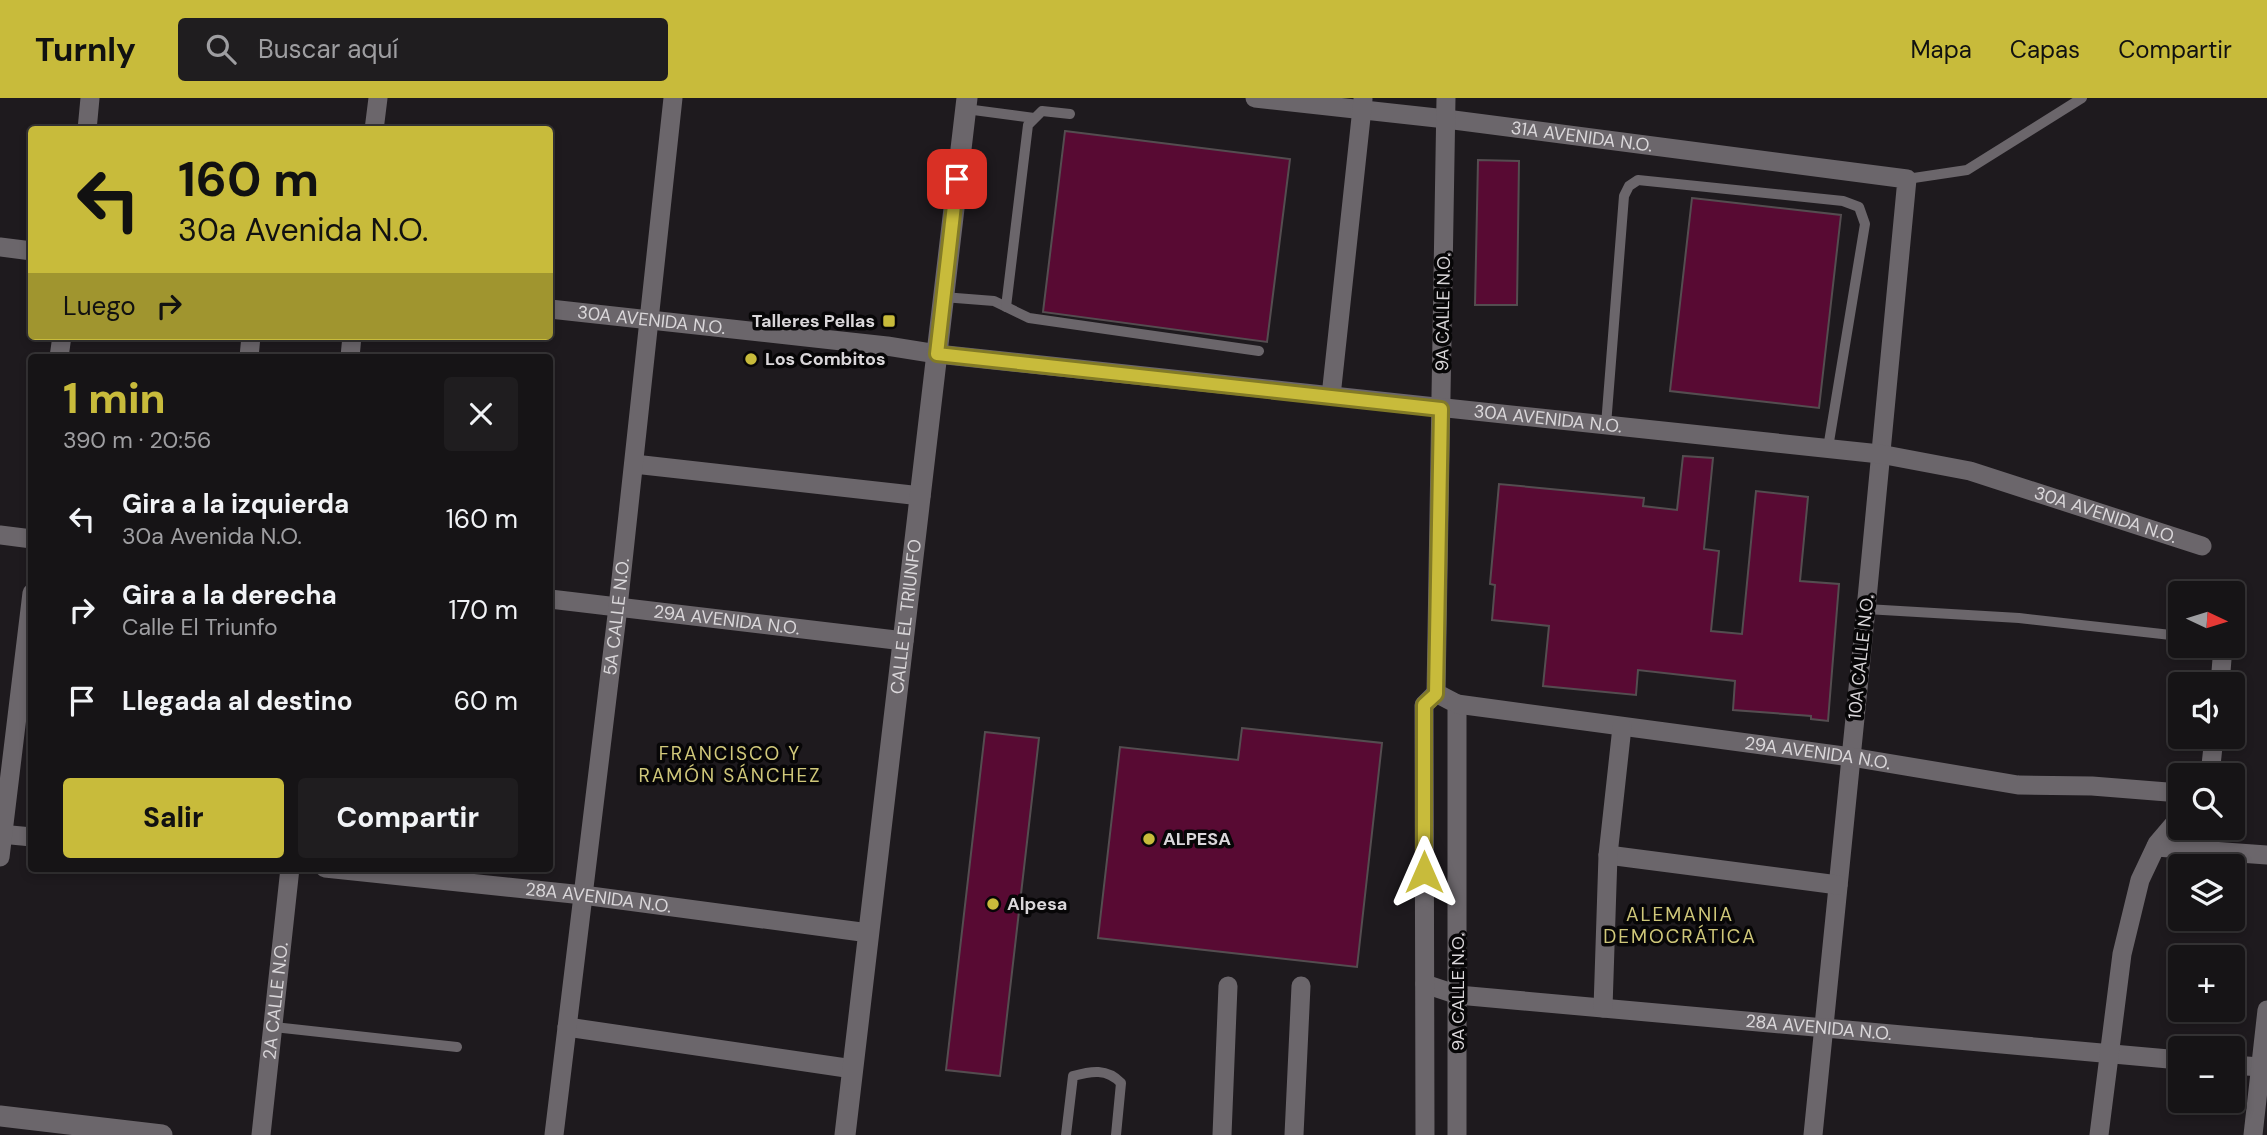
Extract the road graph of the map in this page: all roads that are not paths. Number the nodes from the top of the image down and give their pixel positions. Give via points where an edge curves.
1 (90, 98) edge
2 (378, 98) edge
3 (673, 98) edge
4 (1255, 98) edge
5 (1446, 98) edge
6 (2082, 98) edge
7 (966, 103) edge
8 (1363, 104) edge
9 (1070, 114) dead end
10 (1034, 118) junction
11 (1446, 120) junction
12 (86, 126) edge
13 (374, 126) edge
14 (1907, 179) junction
15 (0, 247) edge
16 (28, 250) edge
17 (943, 297) junction
18 (1006, 307) junction
19 (553, 309) edge
20 (650, 320) junction
21 (1259, 351) dead end
22 (937, 354) junction
23 (1331, 396) junction
24 (1441, 409) junction
25 (1606, 425) junction
26 (1828, 448) junction
27 (1880, 454) junction
28 (634, 464) junction
29 (921, 496) junction
30 (0, 535) edge
31 (28, 538) edge
32 (2202, 546) dead end
33 (553, 599) edge
34 (618, 607) junction
35 (1866, 609) junction
36 (28, 624) edge
37 (2168, 635) edge
38 (904, 641) junction
39 (1436, 694) junction
40 (1457, 704) junction
41 (1622, 727) junction
42 (1851, 757) junction
43 (2168, 792) edge
44 (2168, 832) edge
45 (1, 834) edge
46 (28, 837) edge
47 (2156, 847) junction
48 (1608, 855) junction
49 (2267, 855) edge
50 (0, 857) edge
51 (290, 872) edge
52 (363, 872) edge
53 (1838, 885) junction
54 (583, 895) junction
55 (869, 933) junction
56 (1425, 984) junction
57 (1228, 986) dead end
58 (1301, 986) dead end
59 (1458, 995) junction
60 (1603, 1008) junction
61 (2267, 1010) edge
62 (274, 1027) junction
63 (567, 1027) junction
64 (1823, 1027) junction
65 (457, 1047) dead end
66 (2109, 1054) junction
67 (2168, 1059) edge
68 (2245, 1066) edge
69 (2260, 1067) junction
70 (853, 1069) junction
71 (0, 1116) edge
72 (162, 1135) edge
73 (261, 1135) edge
74 (554, 1135) edge
75 (845, 1135) edge
76 (1066, 1135) edge
77 (1116, 1135) edge
78 (1222, 1135) edge
79 (1294, 1135) edge
80 (1425, 1135) edge
81 (1457, 1135) edge
82 (1812, 1135) edge
83 (2099, 1135) edge
84 (2253, 1135) edge

1 - 12 street
2 - 13 street
3 - 20 street, 5A CALLE N.O.
4 - 8 street, 31A AVENIDA N.O.
5 - 11 street, 9A CALLE N.O.
6 - 14 lane via 1967,170
7 - 10 lane
7 - 17 main road, CALLE EL TRIUNFO
8 - 11 street, 31A AVENIDA N.O.
8 - 23 street
9 - 10 lane via 1042,111
10 - 18 lane via 1028,125
11 - 14 street, 31A AVENIDA N.O.
11 - 24 street, 9A CALLE N.O.
14 - 27 street, 10A CALLE N.O.
15 - 16 street
17 - 18 lane via 994,301
17 - 22 main road, CALLE EL TRIUNFO
18 - 21 lane via 1029,318
19 - 20 street, 30A AVENIDA N.O.
20 - 22 street, 30A AVENIDA N.O.
20 - 28 street, 5A CALLE N.O.
22 - 23 street, 30A AVENIDA N.O.
22 - 29 main road, CALLE EL TRIUNFO
23 - 24 street, 30A AVENIDA N.O.
24 - 25 street, 30A AVENIDA N.O.
24 - 39 street, 9A CALLE N.O.
25 - 26 street, 30A AVENIDA N.O.
25 - 26 lane via 1629,186 1638,180 1843,201 1859,207 1865,225
26 - 27 street, 30A AVENIDA N.O.
27 - 32 street, 30A AVENIDA N.O. via 1970,471
27 - 35 street, 10A CALLE N.O.
28 - 29 street
28 - 34 street, 5A CALLE N.O.
29 - 38 main road, CALLE EL TRIUNFO
30 - 31 street
33 - 34 street, 29A AVENIDA N.O.
34 - 38 street, 29A AVENIDA N.O.
34 - 54 street, 5A CALLE N.O.
35 - 37 lane via 2019,618
35 - 42 street, 10A CALLE N.O.
36 - 45 street
38 - 55 main road, CALLE EL TRIUNFO
39 - 40 street
39 - 56 street, 9A CALLE N.O. via 1424,705
40 - 41 street, 29A AVENIDA N.O.
40 - 59 street, 9A CALLE N.O.
41 - 42 street, 29A AVENIDA N.O.
41 - 48 street
42 - 43 street, 29A AVENIDA N.O. via 2018,785
42 - 53 street, 10A CALLE N.O.
44 - 47 street
45 - 46 street
45 - 50 street
47 - 49 street
47 - 66 street via 2140,880 2122,954
48 - 53 street
48 - 60 street
51 - 62 street, 2A CALLE N.O.
52 - 54 street, 28A AVENIDA N.O.
53 - 64 street, 10A CALLE N.O.
54 - 55 street, 28A AVENIDA N.O.
54 - 63 street, 5A CALLE N.O.
55 - 70 main road, CALLE EL TRIUNFO
56 - 59 street, 28A AVENIDA N.O.
56 - 80 street, 9A CALLE N.O.
57 - 78 street
58 - 79 street
59 - 60 street, 28A AVENIDA N.O.
59 - 81 street, 9A CALLE N.O.
60 - 64 street, 28A AVENIDA N.O.
61 - 69 street
62 - 65 lane
62 - 73 street, 2A CALLE N.O.
63 - 70 street
63 - 74 street, 5A CALLE N.O.
64 - 66 street, 28A AVENIDA N.O.
64 - 82 street, 10A CALLE N.O.
66 - 67 street, 28A AVENIDA N.O.
66 - 83 street
68 - 69 street
69 - 84 street
70 - 75 main road, CALLE EL TRIUNFO
71 - 72 main road
76 - 77 lane via 1073,1076 1090,1071 1114,1075 1121,1083

